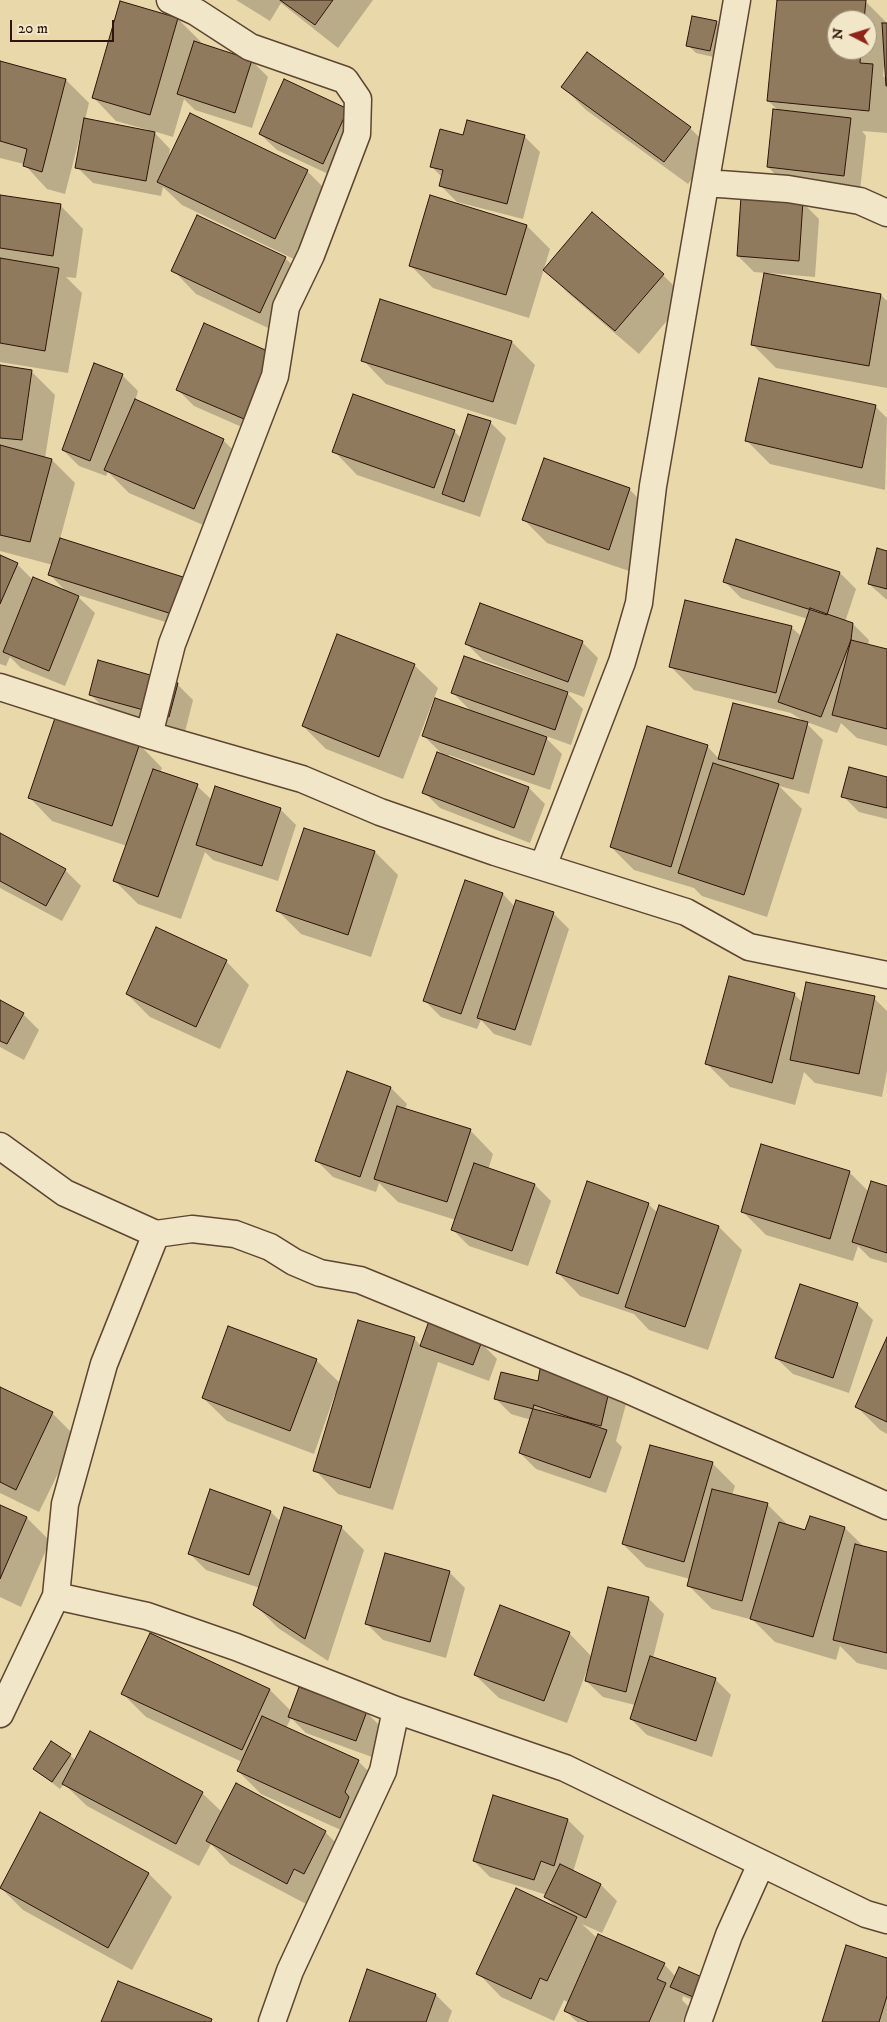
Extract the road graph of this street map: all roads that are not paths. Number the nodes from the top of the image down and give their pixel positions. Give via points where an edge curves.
1 (170, 0) edge
2 (737, 0) edge
3 (706, 183) junction
4 (887, 214) edge
5 (0, 687) edge
6 (149, 735) junction
7 (543, 866) junction
8 (887, 975) edge
9 (0, 1146) edge
10 (156, 1234) junction
11 (887, 1506) edge
12 (56, 1596) junction
13 (396, 1710) junction
14 (0, 1714) edge
15 (761, 1864) junction
16 (887, 1920) edge
17 (272, 2022) edge
18 (698, 2022) edge

1 - 6 street via 196,12 250,47 345,80 358,99 357,134 310,255 286,306 275,376 172,644
2 - 3 street
3 - 4 street via 788,189 860,200
3 - 7 street via 653,486 639,603 622,662
5 - 6 street
6 - 7 street via 302,779 380,812
7 - 8 street via 686,912 749,947
9 - 10 street via 65,1193
10 - 11 street via 192,1229 235,1234 270,1247 320,1273 360,1280 626,1389
10 - 12 street via 104,1364 65,1504
12 - 13 street via 147,1616
12 - 14 street
13 - 15 street via 565,1768
13 - 17 street via 383,1771 290,1971
15 - 16 street via 866,1914
15 - 18 street via 729,1935

